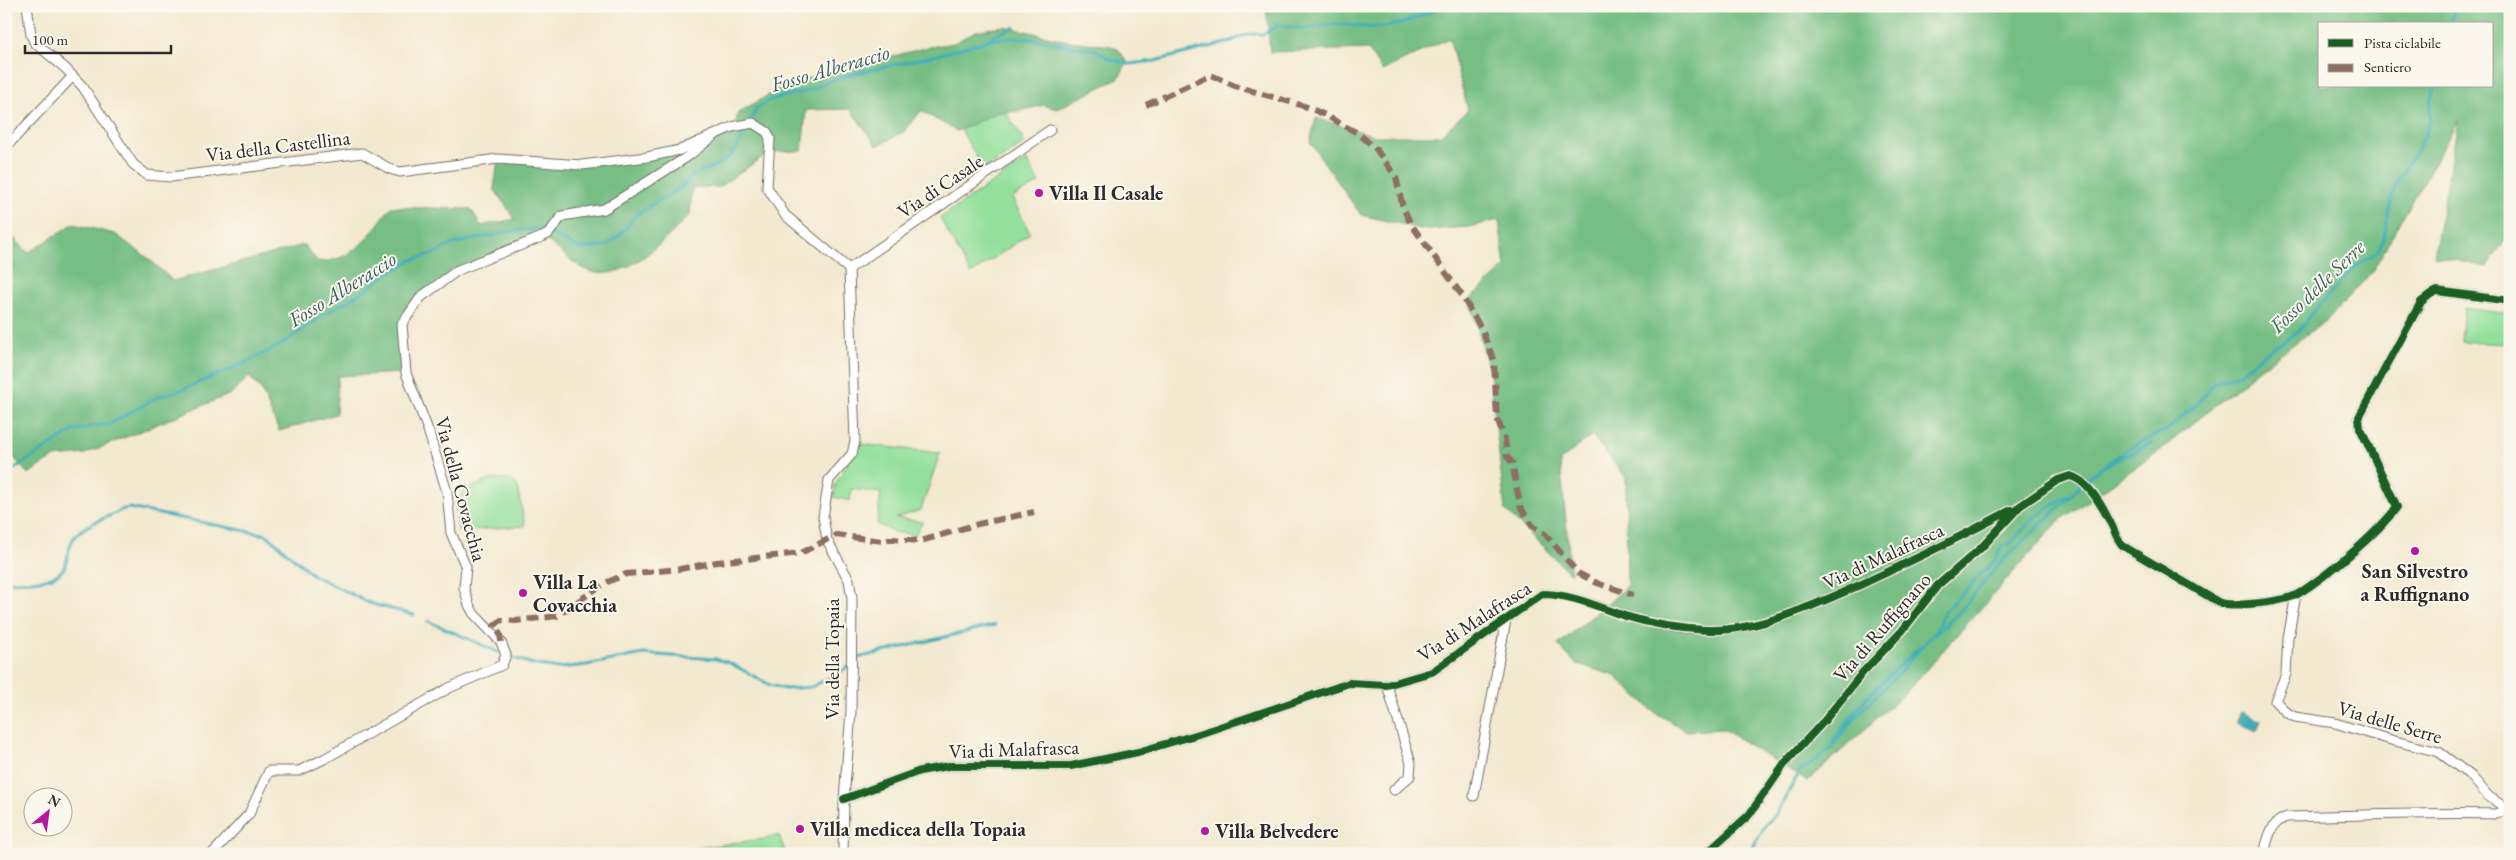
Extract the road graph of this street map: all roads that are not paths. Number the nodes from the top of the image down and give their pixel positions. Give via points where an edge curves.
1 (27, 6) edge
2 (73, 76) junction
3 (1050, 130) dead end
4 (715, 135) junction
5 (6, 147) edge
6 (850, 269) junction
7 (2510, 302) edge
8 (2020, 506) junction
9 (2296, 595) junction
10 (1506, 620) junction
11 (1387, 684) junction
12 (1394, 790) dead end
13 (1474, 796) dead end
14 (844, 799) junction
15 (212, 854) edge
16 (843, 854) edge
17 (1706, 854) edge
18 (2264, 854) edge

1 - 2 street, Via della Castellina via 35,43
2 - 4 street, Via della Castellina via 133,164 147,175 205,173 362,153 400,172 498,159 582,165 680,150
2 - 5 street
3 - 6 street, Via di Casale
4 - 6 street, Via della Castellina via 732,127 753,123 767,132 770,138 767,187 777,205
4 - 15 street, Via della Covacchia via 604,209 562,216 550,231 458,270 421,298 402,324 406,373 447,492 451,533 466,567 464,588 469,605 501,642 506,654 502,664 449,688 324,759 299,770 269,771 249,814
6 - 14 street, Via della Topaia via 855,441 852,454 828,480 823,516 827,540 849,580 852,598 851,712
7 - 9 street, Via di Ruffignano via 2437,291 2421,302 2359,417 2360,428 2397,507 2367,538
8 - 9 street, Via di Ruffignano via 2070,476 2086,487 2103,510 2118,542 2218,602 2230,605
8 - 10 street, Via di Malafrasca via 1814,606 1743,626 1708,630 1673,626 1628,617 1556,594 1542,594
8 - 17 street, Via di Ruffignano via 1981,548 1938,586 1786,762 1749,816
9 - 18 street, Via delle Serre via 2288,638 2286,674 2276,701 2281,708 2296,717 2335,723 2439,752 2471,776 2488,796 2504,808 2495,814 2448,812 2406,816 2287,817 2276,823
10 - 11 street, Via di Malafrasca via 1432,672
10 - 13 street
11 - 12 street via 1411,763 1410,776
11 - 14 street, Via di Malafrasca via 1349,683 1138,752 1071,766 949,766 920,771
14 - 16 street, Via della Topaia

